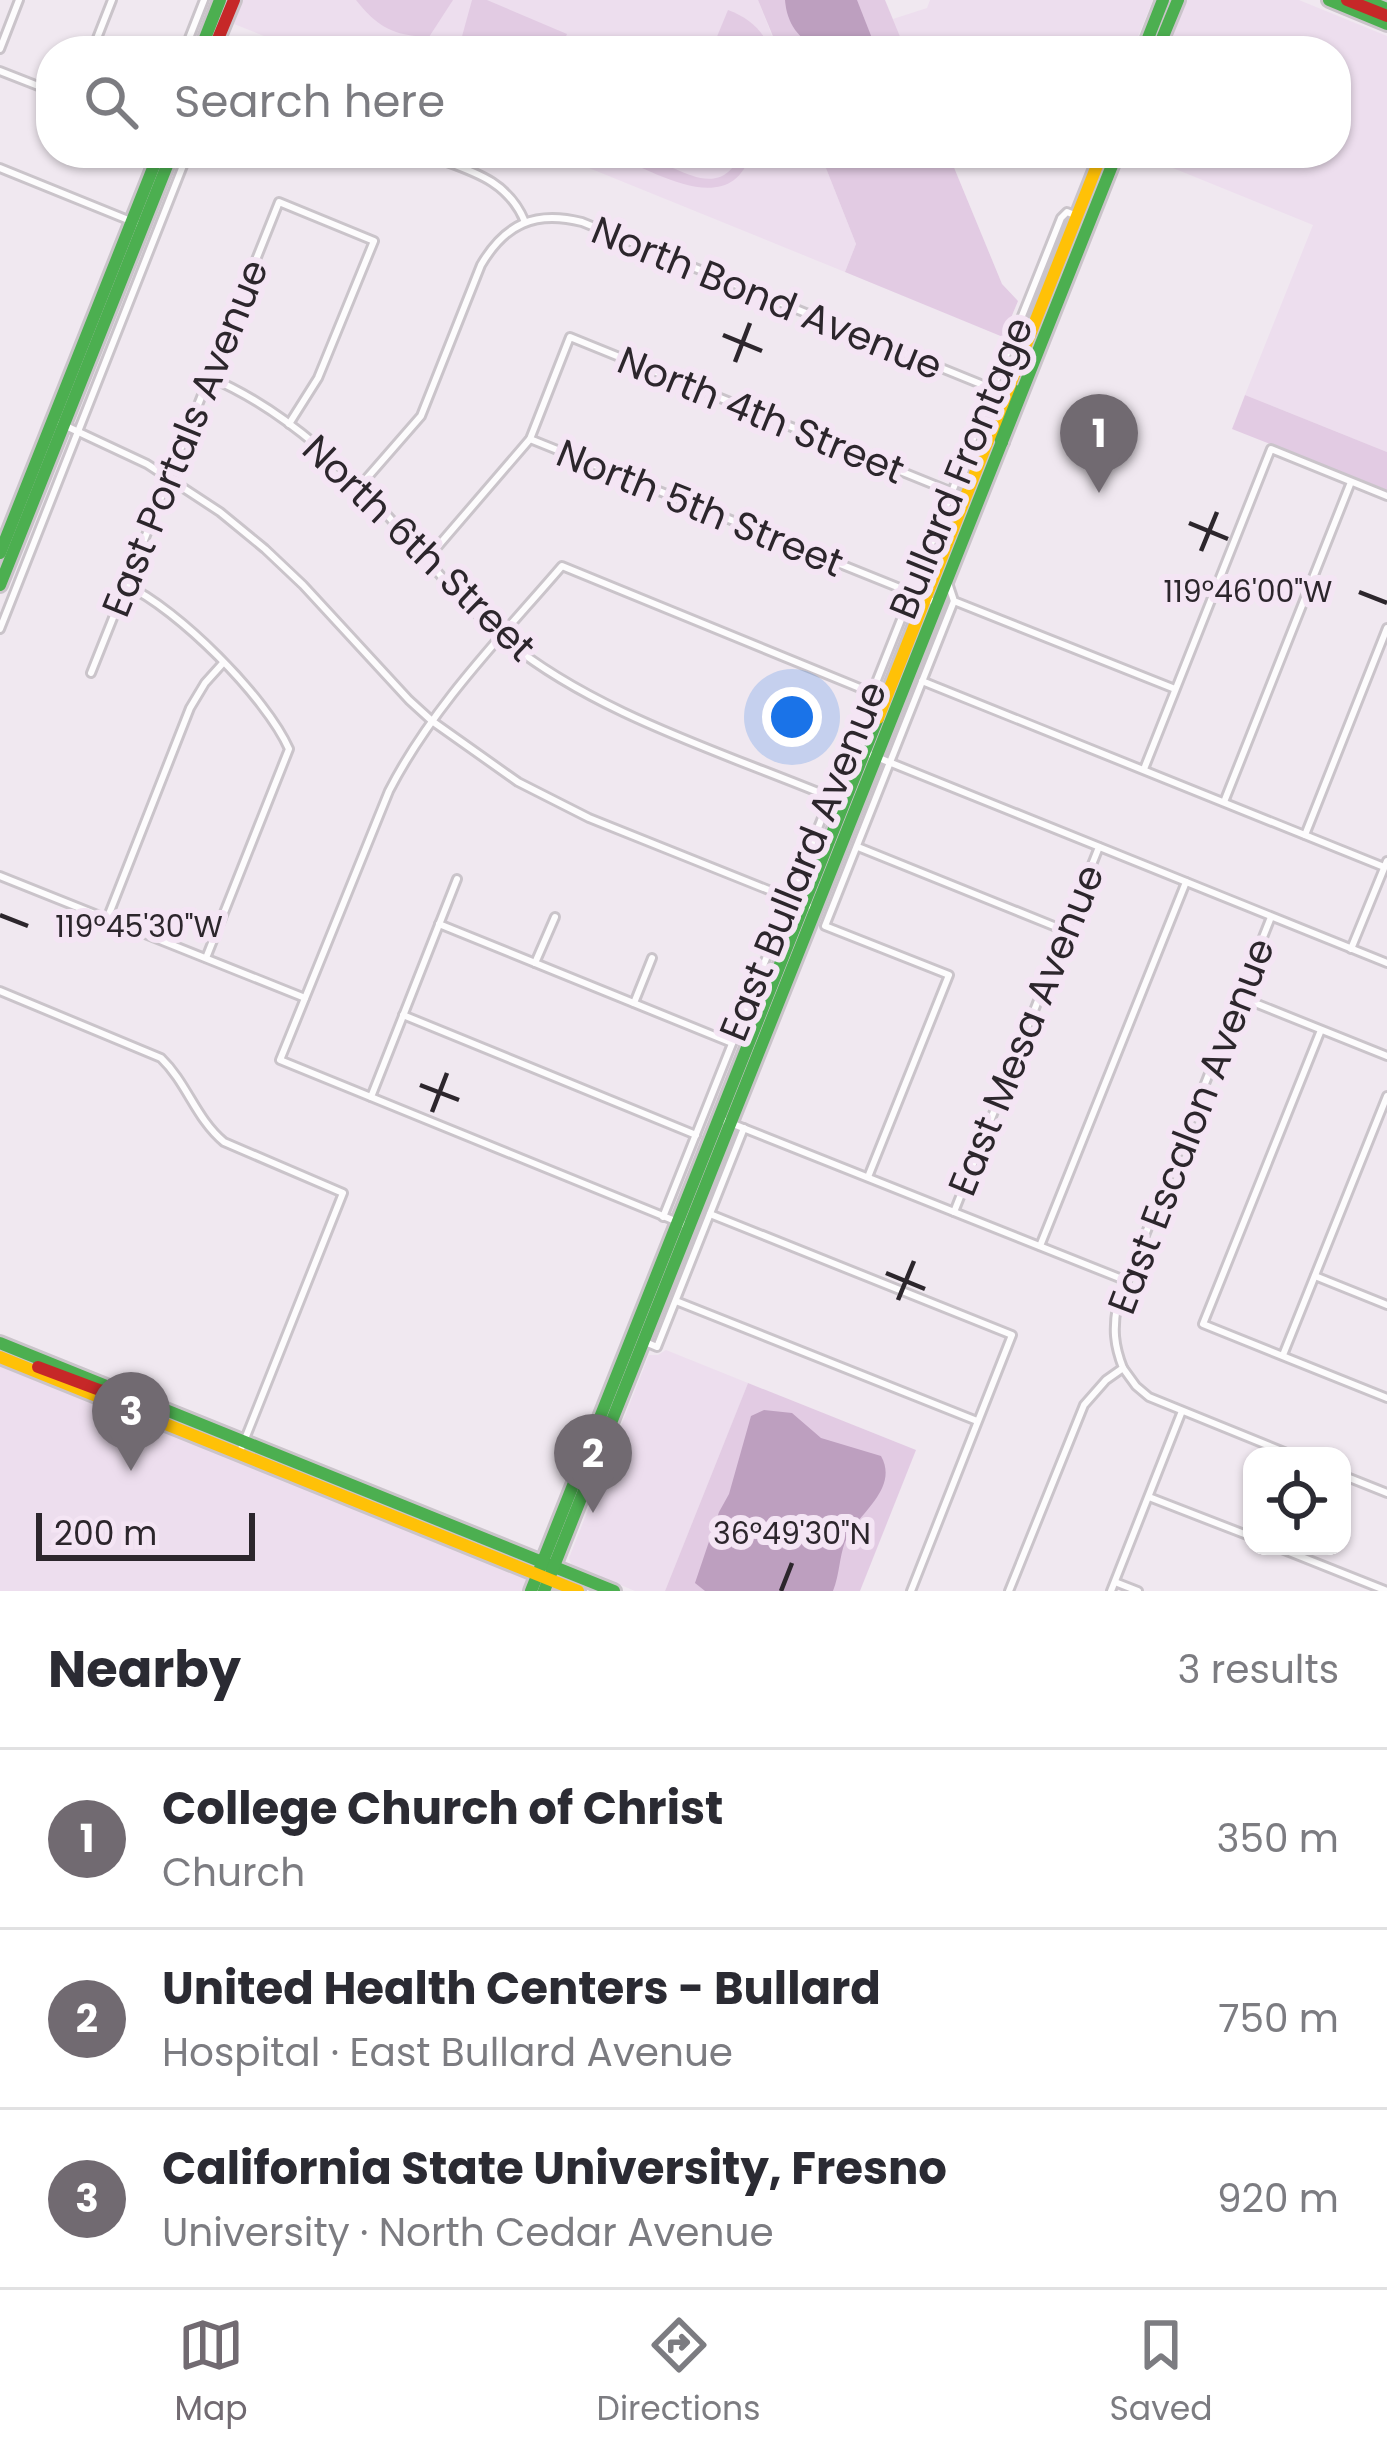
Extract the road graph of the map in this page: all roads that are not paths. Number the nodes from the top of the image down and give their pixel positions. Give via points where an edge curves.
1 (20, 0) edge
2 (112, 0) edge
3 (204, 0) edge
4 (220, 0) edge
5 (234, 0) edge
6 (1163, 0) edge
7 (1178, 0) edge
8 (1365, 0) edge
9 (1338, 1) edge
10 (1387, 16) edge
11 (98, 36) edge
12 (190, 36) edge
13 (206, 36) edge
14 (219, 36) edge
15 (1149, 36) edge
16 (1163, 36) edge
17 (0, 49) edge
18 (0, 71) edge
19 (36, 85) edge
20 (0, 168) edge
21 (154, 168) edge
22 (165, 168) edge
23 (182, 168) edge
24 (459, 168) edge
25 (1104, 168) edge
26 (1109, 168) edge
27 (1084, 218) junction
28 (525, 222) junction
29 (137, 224) junction
30 (1018, 367) junction
31 (209, 377) junction
32 (993, 389) junction
33 (58, 423) junction
34 (289, 424) junction
35 (78, 433) junction
36 (530, 439) junction
37 (1002, 442) junction
38 (169, 477) junction
39 (1352, 482) junction
40 (360, 486) junction
41 (952, 492) junction
42 (1387, 496) edge
43 (0, 553) edge
44 (426, 560) junction
45 (946, 580) junction
46 (126, 585) junction
47 (0, 586) edge
48 (925, 598) junction
49 (954, 601) junction
50 (1387, 628) edge
51 (0, 629) edge
52 (502, 636) junction
53 (223, 663) junction
54 (91, 673) dead end
55 (922, 681) junction
56 (1175, 689) junction
57 (872, 693) junction
58 (432, 721) junction
59 (877, 758) junction
60 (1144, 769) junction
61 (830, 797) junction
62 (1224, 802) junction
63 (1305, 835) junction
64 (857, 846) junction
65 (1099, 847) junction
66 (1386, 864) edge
67 (0, 876) edge
68 (457, 880) dead end
69 (1186, 883) junction
70 (803, 904) junction
71 (555, 917) dead end
72 (1271, 917) junction
73 (107, 919) junction
74 (439, 924) junction
75 (1066, 931) junction
76 (1351, 949) junction
77 (206, 958) junction
78 (652, 958) dead end
79 (536, 963) junction
80 (1387, 964) edge
81 (0, 991) edge
82 (305, 998) junction
83 (1240, 998) junction
84 (634, 1004) junction
85 (403, 1015) junction
86 (1321, 1030) junction
87 (732, 1043) junction
88 (1387, 1056) edge
89 (1387, 1096) edge
90 (370, 1097) junction
91 (731, 1124) junction
92 (696, 1135) junction
93 (868, 1178) junction
94 (954, 1212) junction
95 (710, 1214) junction
96 (677, 1222) junction
97 (1040, 1246) junction
98 (1315, 1276) junction
99 (1127, 1281) junction
100 (676, 1300) junction
101 (1387, 1305) edge
102 (644, 1342) junction
103 (0, 1343) edge
104 (1283, 1356) junction
105 (6, 1359) edge
106 (1124, 1367) junction
107 (112, 1388) junction
108 (1387, 1397) edge
109 (1183, 1412) junction
110 (977, 1421) junction
111 (1271, 1447) edge
112 (242, 1448) junction
113 (1351, 1479) edge
114 (1387, 1493) edge
115 (1149, 1497) junction
116 (1243, 1534) edge
117 (1297, 1555) edge
118 (546, 1575) edge
119 (1115, 1582) junction
120 (531, 1591) edge
121 (578, 1591) edge
122 (614, 1591) edge
123 (910, 1591) edge
124 (1010, 1591) edge
125 (1111, 1591) edge
126 (1138, 1591) edge
127 (1387, 1591) edge

1 - 17 street
2 - 11 street
3 - 12 street
4 - 13 main road
5 - 14 main road
6 - 15 main road
7 - 16 main road
8 - 10 main road
9 - 10 main road
18 - 19 street
20 - 29 street
21 - 29 main road
22 - 29 main road
23 - 35 street
24 - 28 street via 500,185
25 - 27 main road, East Bullard Avenue
26 - 27 main road, East Bullard Avenue
27 - 30 main road, East Bullard Avenue
27 - 32 street, Bullard Frontage via 1061,218
27 - 37 main road, East Bullard Avenue
28 - 32 street, North Bond Avenue via 582,222
28 - 40 street via 490,249 421,416
29 - 33 main road
30 - 37 main road
30 - 48 main road, East Bullard Avenue
31 - 34 street, North 6th Street
31 - 34 street, East Portals Avenue via 279,202 374,241 319,378
31 - 38 street, East Portals Avenue
32 - 41 street, Bullard Frontage
33 - 35 street
33 - 43 main road
33 - 47 main road
34 - 40 street, North 6th Street
35 - 38 street
35 - 51 street
36 - 41 street, North 4th Street via 570,337
36 - 44 street
36 - 48 street, North 5th Street
37 - 45 main road, East Bullard Avenue
38 - 46 street, East Portals Avenue
38 - 58 street via 265,549
39 - 42 street
39 - 56 street via 1271,449
39 - 62 street
40 - 44 street, North 6th Street
41 - 48 street, Bullard Frontage
44 - 52 street, North 6th Street
45 - 48 main road, East Bullard Avenue
45 - 49 street
46 - 53 street
46 - 54 street, East Portals Avenue
48 - 57 street, Bullard Frontage
48 - 59 main road, East Bullard Avenue
49 - 55 street
49 - 56 street
50 - 63 street
52 - 57 street via 562,566
52 - 58 street
52 - 61 street, North 6th Street via 624,712
53 - 73 street via 190,708
53 - 77 street via 289,749
55 - 59 street
55 - 60 street
56 - 60 street
57 - 61 street, Bullard Frontage
58 - 70 street via 552,801
58 - 82 street via 389,791
59 - 64 street
59 - 65 street
59 - 70 main road, East Bullard Avenue
60 - 62 street
61 - 70 street, Bullard Frontage
62 - 63 street
63 - 66 street
64 - 75 street
64 - 93 street via 825,926 949,975
65 - 69 street
65 - 75 street, East Mesa Avenue
66 - 76 street
67 - 73 street
68 - 74 street
69 - 72 street
69 - 97 street
70 - 87 street, Bullard Frontage
70 - 91 main road, East Bullard Avenue
71 - 79 street
72 - 76 street
72 - 83 street, East Escalon Avenue
73 - 77 street
74 - 79 street
74 - 85 street
75 - 94 street, East Mesa Avenue
76 - 80 street
77 - 82 street
78 - 84 street
79 - 84 street
81 - 112 street via 161,1058 224,1142 343,1193
82 - 90 street via 280,1060
83 - 86 street
83 - 99 street, East Escalon Avenue
84 - 87 street
85 - 90 street
85 - 92 street
86 - 88 street
86 - 104 street via 1203,1324
87 - 92 street, Bullard Frontage
89 - 98 street
90 - 96 street
91 - 93 street
91 - 95 street
91 - 96 main road, East Bullard Avenue
92 - 96 street, Bullard Frontage
93 - 94 street
94 - 97 street
95 - 100 street
95 - 110 street via 1012,1335
96 - 102 main road, East Bullard Avenue
96 - 118 main road, East Bullard Avenue
97 - 99 street
98 - 101 street
98 - 104 street
99 - 106 street, East Escalon Avenue via 1114,1329
100 - 102 street via 657,1347
100 - 110 street
102 - 118 main road, East Bullard Avenue
103 - 107 main road
104 - 108 street
105 - 107 main road
105 - 112 main road
106 - 109 street via 1149,1397
106 - 124 street, East Escalon Avenue via 1084,1405
107 - 112 main road
109 - 111 street
109 - 115 street
110 - 123 street
112 - 118 main road
113 - 114 street
115 - 116 street
115 - 119 street
117 - 127 street
118 - 120 main road, East Bullard Avenue
118 - 121 main road
118 - 122 main road
119 - 125 street
119 - 126 street

